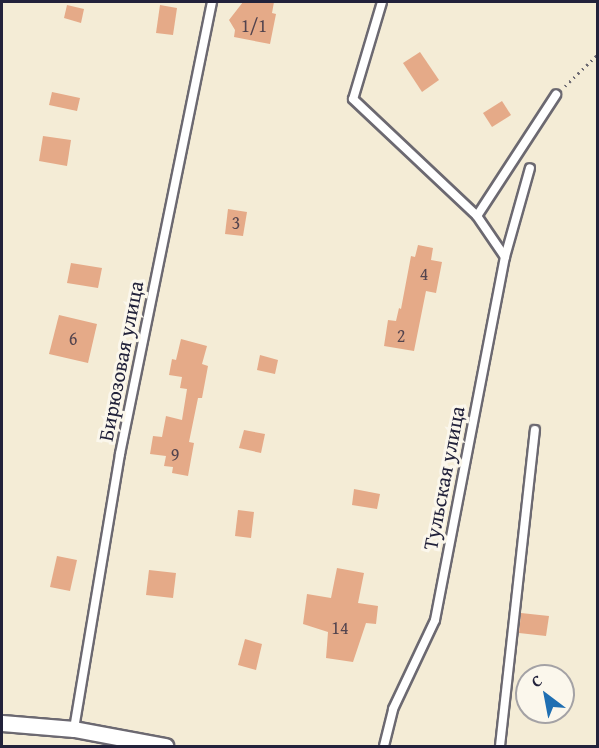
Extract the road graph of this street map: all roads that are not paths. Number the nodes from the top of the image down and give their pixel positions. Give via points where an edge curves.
1 (212, 2) edge
2 (382, 2) edge
3 (556, 95) road end
4 (530, 168) dead end
5 (477, 216) junction
6 (505, 257) junction
7 (535, 430) dead end
8 (2, 723) edge
9 (74, 729) junction
10 (165, 747) edge
11 (384, 747) edge
12 (500, 747) edge

1 - 9 lane, Бирюзовая улица via 120,454
2 - 5 lane via 353,99
3 - 5 lane
4 - 6 lane, Тульская улица
5 - 6 lane
6 - 11 lane, Тульская улица via 435,620 393,709
7 - 12 lane
8 - 9 street
9 - 10 street

